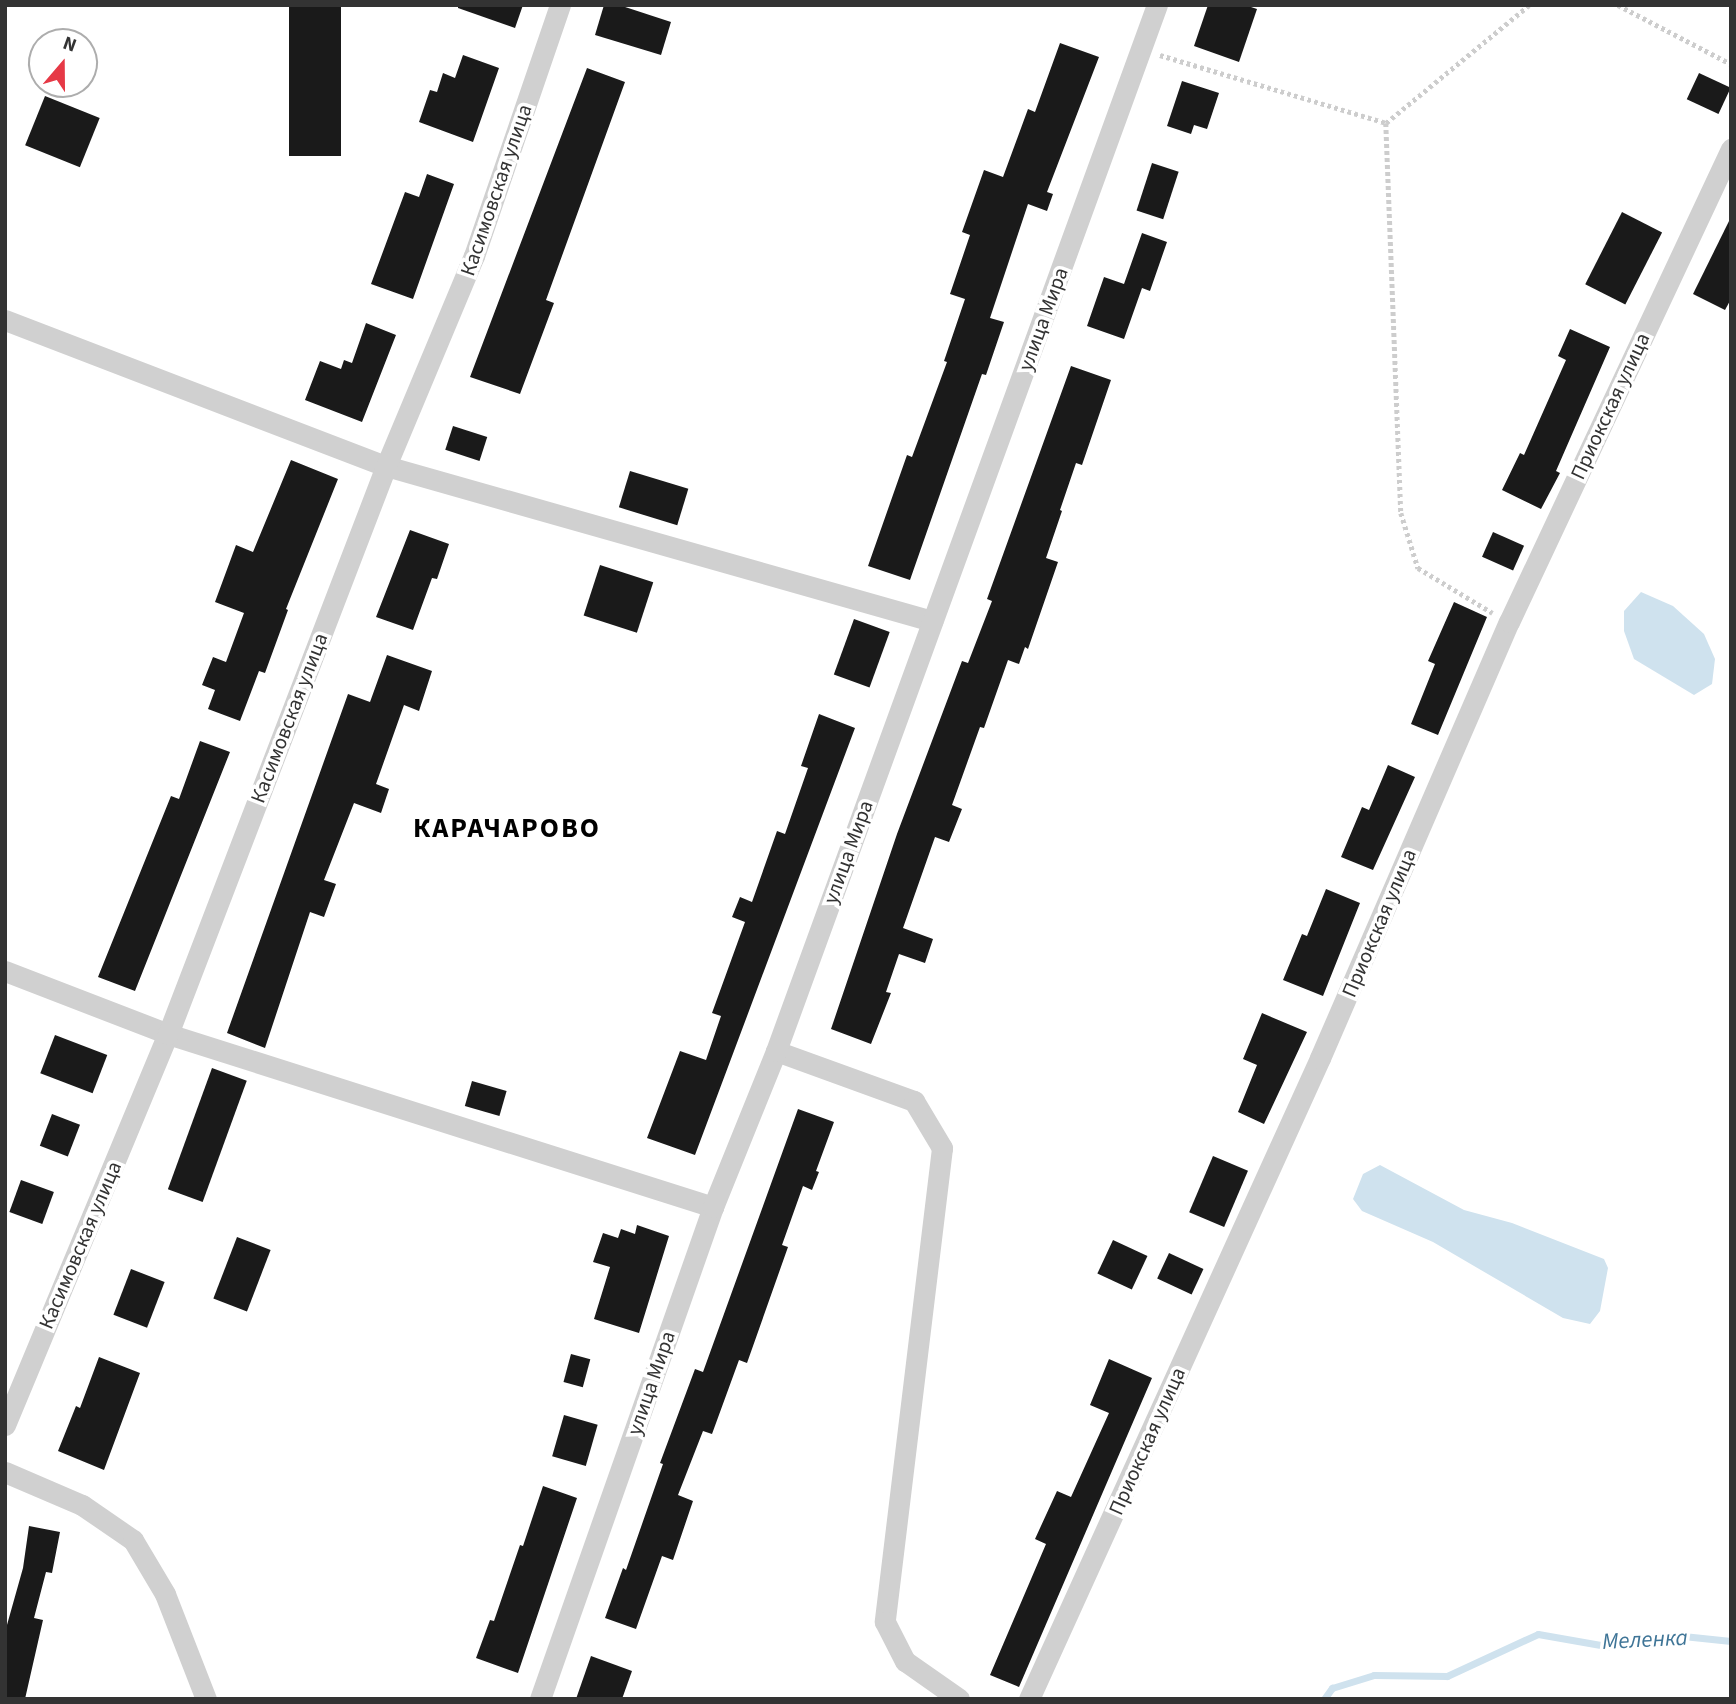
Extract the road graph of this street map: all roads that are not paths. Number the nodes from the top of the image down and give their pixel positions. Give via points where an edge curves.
1 (560, 5) edge
2 (1157, 5) edge
3 (1731, 149) edge
4 (5, 320) edge
5 (386, 466) junction
6 (932, 621) junction
7 (5, 971) edge
8 (168, 1034) junction
9 (776, 1051) junction
10 (713, 1207) junction
11 (5, 1425) edge
12 (5, 1472) edge
13 (206, 1699) edge
14 (540, 1699) edge
15 (959, 1699) edge
16 (1029, 1699) edge

1 - 5 street, Касимовская улица via 474,256
2 - 6 street, улица Мира
3 - 16 street, Приокская улица via 1508,622 1315,1071
4 - 5 street
5 - 6 street
5 - 8 street, Касимовская улица
6 - 9 street, улица Мира
7 - 8 street
8 - 10 street
8 - 11 street, Касимовская улица
9 - 10 street, улица Мира
9 - 15 street via 914,1101 942,1148 885,1622 905,1661
10 - 14 street, улица Мира
12 - 13 street via 82,1505 133,1540 165,1594

